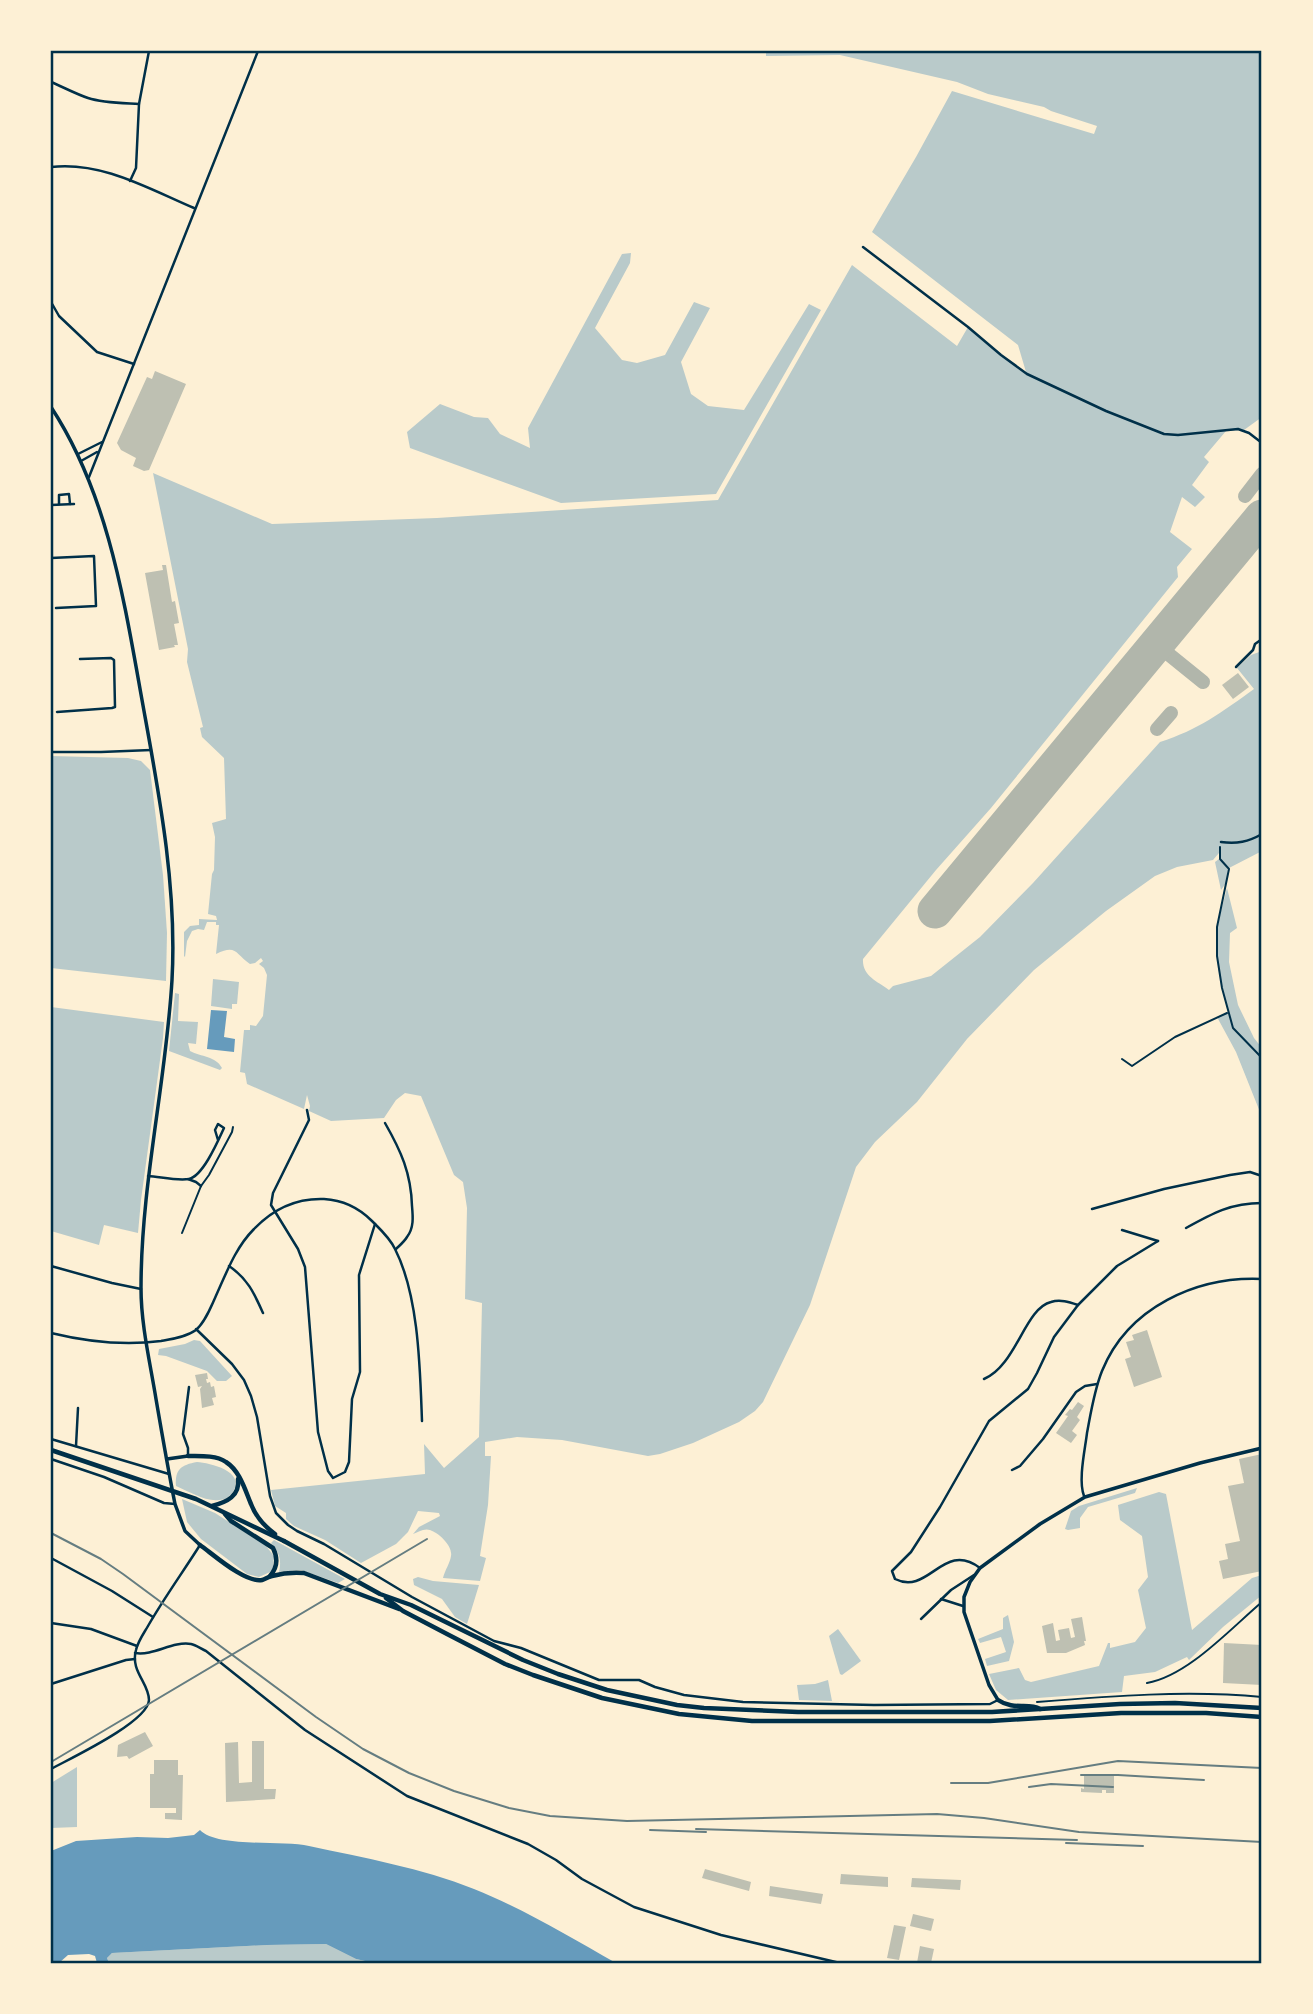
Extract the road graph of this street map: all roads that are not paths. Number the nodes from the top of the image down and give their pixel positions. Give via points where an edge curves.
1 (149, 51) edge
2 (258, 51) edge
3 (51, 82) edge
4 (139, 104) junction
5 (51, 167) edge
6 (131, 181) junction
7 (194, 208) junction
8 (863, 247) dead end
9 (51, 302) edge
10 (134, 364) junction
11 (51, 407) edge
12 (102, 442) junction
13 (1262, 443) edge
14 (100, 449) junction
15 (78, 454) junction
16 (81, 461) junction
17 (89, 478) junction
18 (59, 504) junction
19 (51, 505) edge
20 (51, 558) edge
21 (56, 608) dead end
22 (1262, 639) edge
23 (80, 659) dead end
24 (1236, 667) dead end
25 (57, 712) dead end
26 (152, 750) junction
27 (51, 752) edge
28 (1262, 834) edge
29 (1221, 842) road end
30 (307, 1110) dead end
31 (385, 1123) dead end
32 (233, 1127) dead end
33 (218, 1140) dead end
34 (149, 1176) junction
35 (1262, 1176) edge
36 (188, 1179) junction
37 (201, 1186) junction
38 (1262, 1203) edge
39 (1092, 1209) dead end
40 (274, 1212) junction
41 (375, 1224) junction
42 (1186, 1228) dead end
43 (1122, 1230) dead end
44 (182, 1233) dead end
45 (396, 1250) junction
46 (51, 1266) edge
47 (229, 1266) junction
48 (1262, 1279) edge
49 (141, 1289) junction
50 (1078, 1305) junction
51 (263, 1313) dead end
52 (196, 1329) junction
53 (51, 1333) edge
54 (146, 1343) junction
55 (984, 1379) dead end
56 (1097, 1384) junction
57 (189, 1387) dead end
58 (78, 1408) dead end
59 (422, 1421) dead end
60 (51, 1439) edge
61 (76, 1446) junction
62 (1262, 1448) edge
63 (51, 1450) edge
64 (188, 1456) junction
65 (51, 1459) edge
66 (167, 1459) junction
67 (1012, 1471) dead end
68 (169, 1474) junction
69 (237, 1474) junction
70 (1085, 1497) junction
71 (175, 1504) junction
72 (212, 1506) junction
73 (224, 1511) junction
74 (284, 1541) junction
75 (200, 1545) junction
76 (51, 1558) edge
77 (980, 1568) junction
78 (974, 1575) junction
79 (270, 1576) junction
80 (380, 1594) junction
81 (941, 1599) junction
82 (1262, 1602) edge
83 (963, 1606) junction
84 (403, 1611) junction
85 (153, 1617) junction
86 (921, 1619) dead end
87 (51, 1623) edge
88 (137, 1646) junction
89 (135, 1653) junction
90 (135, 1659) junction
91 (51, 1684) edge
92 (1147, 1684) dead end
93 (998, 1700) junction
94 (1262, 1708) edge
95 (1041, 1710) junction
96 (1262, 1717) edge
97 (51, 1769) edge
98 (840, 1963) edge

1 - 4 street
2 - 7 street
3 - 4 street via 97,100
4 - 6 street via 136,168
5 - 6 street via 96,169
6 - 7 street
7 - 10 street
8 - 13 street via 1027,374 1171,435 1238,429
9 - 10 street via 59,316 97,352
10 - 12 street
11 - 15 street
12 - 14 street
12 - 15 street
14 - 16 street
14 - 17 street
15 - 16 street
16 - 17 street
17 - 26 street via 124,602
18 - 18 street via 72,504 69,494 59,495
18 - 19 street
20 - 21 street via 94,556 96,606
22 - 24 street
23 - 25 street via 114,660 115,707
26 - 27 street
26 - 34 street via 167,856 172,979
28 - 29 street via 1244,842
30 - 40 street via 309,1119 273,1193
31 - 45 street via 409,1174 412,1196 413,1222
32 - 37 lane
33 - 36 street via 201,1170
34 - 36 street
34 - 49 street
35 - 39 street via 1250,1172 1230,1175
36 - 37 street
37 - 44 lane
38 - 42 street via 1216,1211
40 - 41 street via 297,1202 327,1199 361,1211
40 - 41 street via 304,1267 318,1432 333,1478 345,1472 349,1462 352,1399 360,1372 359,1275
40 - 47 street via 253,1230
41 - 45 street
43 - 50 street via 1158,1241 1117,1266
45 - 59 street via 412,1304
46 - 49 street
47 - 51 street via 250,1284
47 - 52 street
48 - 56 street via 1225,1280 1188,1290 1150,1310 1129,1327 1113,1349
49 - 54 street
50 - 55 street via 1065,1301 1043,1305 1008,1360
50 - 77 street via 1054,1337 1027,1389 989,1421 911,1552 892,1571 903,1583 962,1558
52 - 54 street via 177,1338
52 - 93 street via 232,1364 251,1396 276,1513 288,1525 485,1637 599,1680 639,1680 684,1695 743,1702 884,1705 990,1704
53 - 54 street via 85,1341
54 - 66 street
56 - 67 street via 1076,1392 1043,1439
56 - 70 street via 1082,1479
57 - 64 street via 183,1434
58 - 61 street
60 - 61 street
61 - 68 street
62 - 70 street
63 - 72 main road
64 - 66 street
64 - 69 main road via 224,1460
65 - 71 street
66 - 68 street
68 - 71 street
69 - 72 main road via 235,1494
69 - 74 main road via 257,1517
70 - 77 street
71 - 75 street via 185,1531
72 - 73 main road
73 - 74 main road
73 - 79 main road via 231,1521 272,1548 277,1563
74 - 80 main road
75 - 79 main road via 246,1577 264,1580
75 - 85 street
76 - 85 street
77 - 78 street
78 - 81 street
78 - 83 street
79 - 84 main road via 304,1573
80 - 84 main road
80 - 95 main road via 558,1674 607,1690 677,1704 798,1712
81 - 83 street
81 - 86 street
82 - 92 lane via 1185,1668
83 - 93 street via 982,1668
84 - 96 main road via 533,1675 602,1698 679,1714 752,1721 990,1721 1134,1713
85 - 88 street
87 - 88 street via 91,1629
88 - 89 street
89 - 90 street
89 - 98 street via 182,1643 206,1651 305,1730 407,1796 528,1844 634,1907 721,1935
90 - 91 street
90 - 97 street via 148,1695 145,1711 128,1726
93 - 95 main road
94 - 95 main road via 1175,1703

